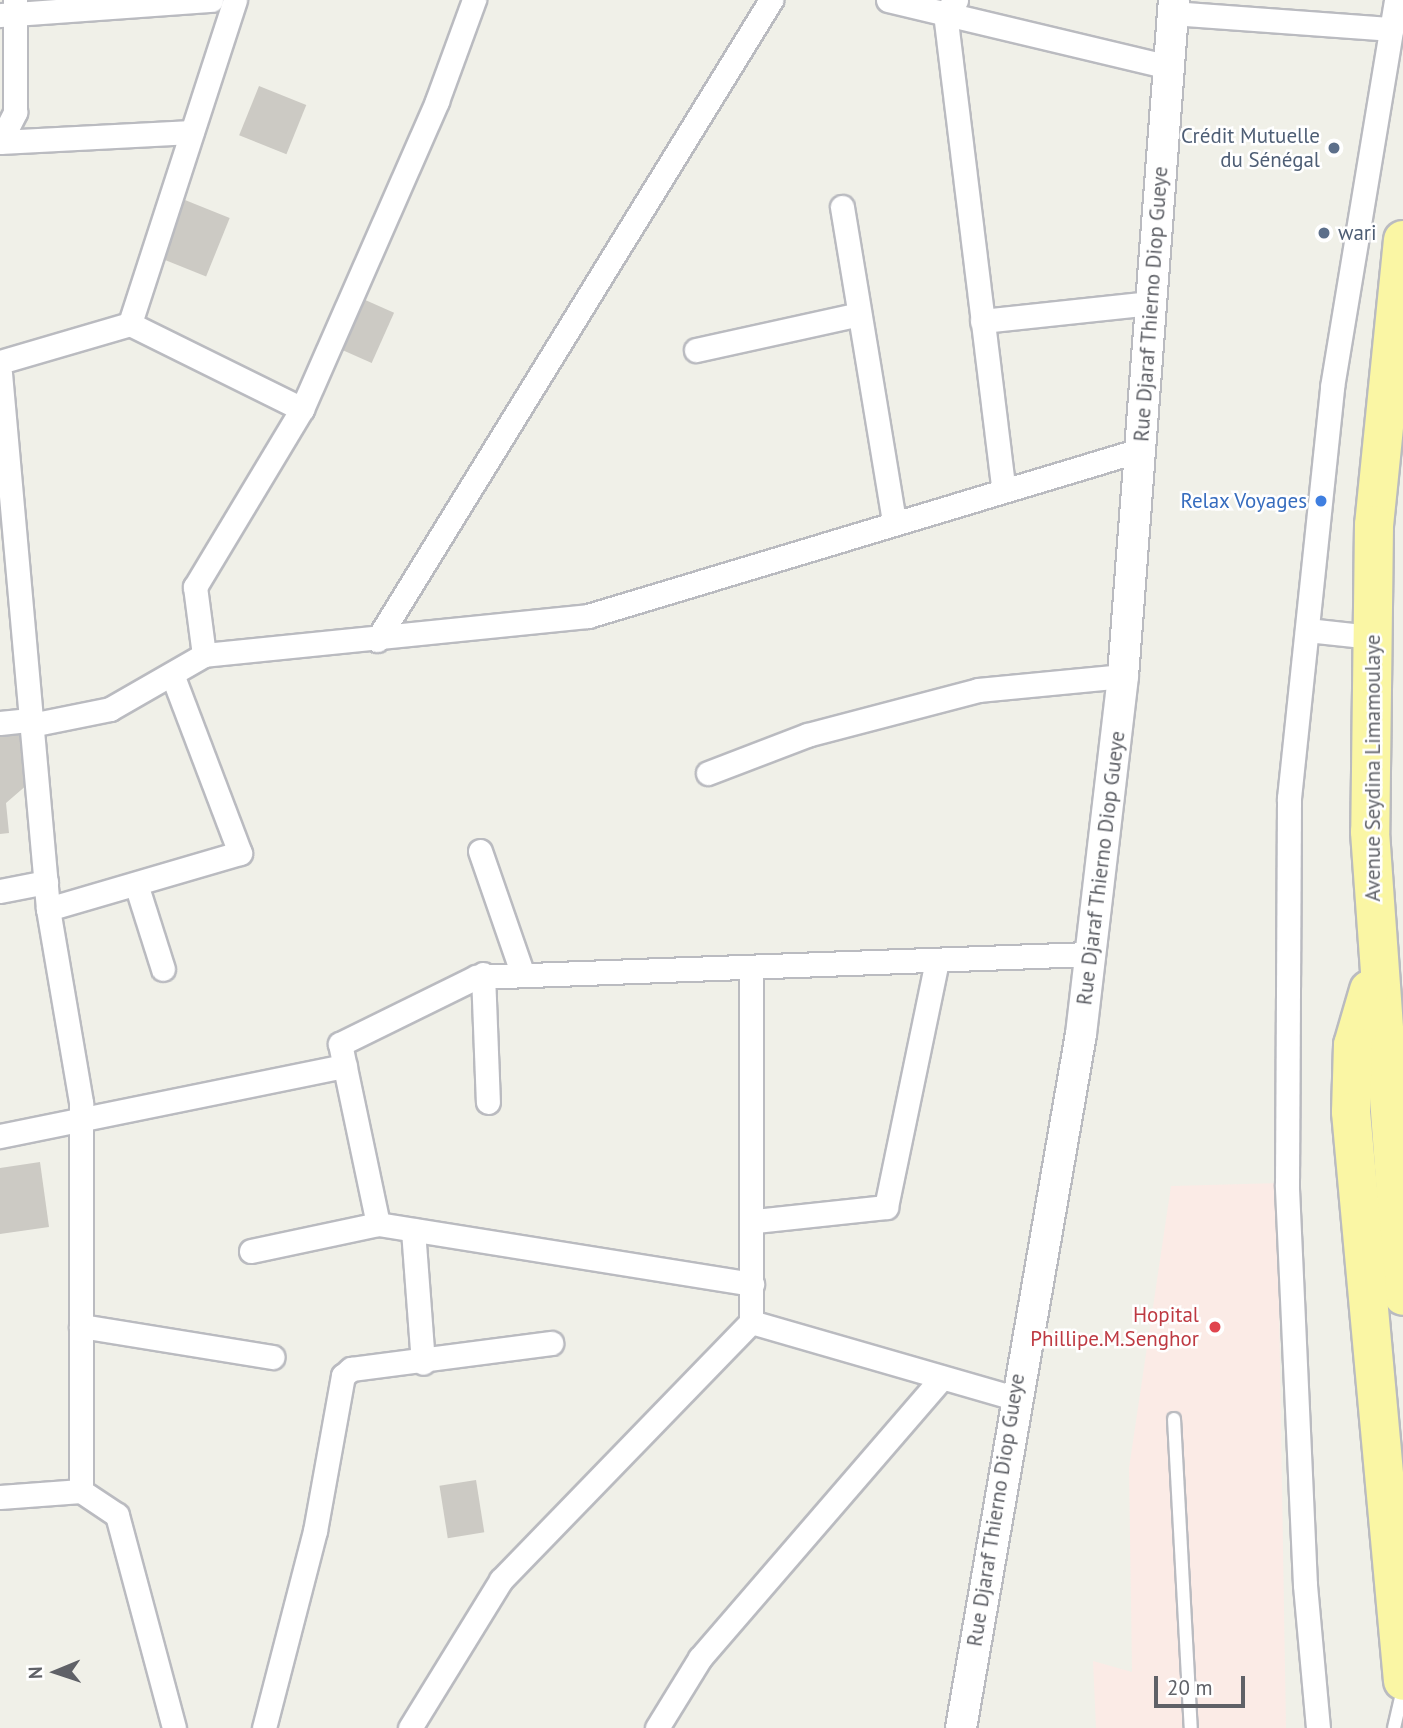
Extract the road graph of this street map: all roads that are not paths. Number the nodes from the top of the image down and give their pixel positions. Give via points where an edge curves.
1 (211, 0) edge
2 (235, 0) edge
3 (474, 0) edge
4 (771, 0) edge
5 (888, 0) edge
6 (1396, 0) edge
7 (1174, 6) edge
8 (951, 7) edge
9 (10, 10) edge
10 (1391, 29) junction
11 (1170, 66) junction
12 (192, 132) junction
13 (0, 142) edge
14 (842, 207) dead end
15 (1403, 240) edge
16 (1152, 303) junction
17 (855, 315) junction
18 (982, 321) junction
19 (130, 324) junction
20 (696, 350) dead end
21 (0, 362) edge
22 (0, 373) edge
23 (302, 409) junction
24 (1, 415) edge
25 (1140, 450) junction
26 (1003, 487) junction
27 (894, 522) junction
28 (1307, 630) junction
29 (1371, 637) junction
30 (377, 640) junction
31 (204, 655) junction
32 (1123, 676) junction
33 (173, 677) junction
34 (31, 722) junction
35 (0, 723) edge
36 (708, 773) dead end
37 (480, 851) dead end
38 (46, 882) junction
39 (136, 884) junction
40 (0, 891) edge
41 (48, 909) junction
42 (1090, 954) junction
43 (937, 961) junction
44 (1377, 965) junction
45 (751, 967) junction
46 (163, 970) dead end
47 (484, 975) junction
48 (523, 975) junction
49 (345, 1066) junction
50 (488, 1102) dead end
51 (81, 1121) junction
52 (0, 1136) edge
53 (755, 1221) junction
54 (378, 1224) junction
55 (414, 1230) junction
56 (251, 1251) dead end
57 (752, 1284) junction
58 (1403, 1296) edge
59 (751, 1322) junction
60 (81, 1326) junction
61 (551, 1343) dead end
62 (273, 1357) dead end
63 (423, 1363) junction
64 (942, 1378) junction
65 (1014, 1398) junction
66 (1174, 1419) dead end
67 (81, 1491) junction
68 (0, 1497) edge
69 (1403, 1681) edge
70 (1403, 1689) edge
71 (174, 1728) edge
72 (264, 1728) edge
73 (410, 1728) edge
74 (657, 1728) edge
75 (961, 1728) edge
76 (1191, 1728) edge
77 (1318, 1728) edge
78 (1394, 1728) edge

1 - 9 street
2 - 12 street
3 - 23 street via 437,101
4 - 30 street
5 - 8 street
6 - 10 street
7 - 10 street
7 - 11 street, Rue Djaraf Thierno Diop Gueye
8 - 11 street
8 - 18 street
9 - 13 street via 15,112
10 - 28 street via 1332,387
11 - 16 street, Rue Djaraf Thierno Diop Gueye
12 - 13 street
12 - 19 street
14 - 17 street
15 - 29 highway, Avenue Seydina Limamoulaye via 1374,525
16 - 18 street
16 - 25 street, Rue Djaraf Thierno Diop Gueye
17 - 20 street
17 - 27 street
18 - 26 street
19 - 21 street
19 - 23 street
22 - 24 street
23 - 31 street via 195,587
24 - 34 street
25 - 26 street
25 - 32 street, Rue Djaraf Thierno Diop Gueye
26 - 27 street
27 - 30 street via 588,616
28 - 29 street
28 - 77 street via 1289,798 1287,1184 1305,1585
29 - 44 highway, Avenue Seydina Limamoulaye
30 - 31 street
31 - 33 street
32 - 36 street via 978,691 807,735
32 - 42 street, Rue Djaraf Thierno Diop Gueye
33 - 34 street via 110,709
33 - 39 street via 240,853
34 - 35 street
34 - 38 street
37 - 48 street
38 - 40 street
38 - 41 street
39 - 41 street
39 - 46 street
41 - 51 street
42 - 43 street
42 - 65 street, Rue Djaraf Thierno Diop Gueye
43 - 45 street
43 - 53 street via 886,1207
44 - 58 highway, Avenue Seydina Limamoulaye
44 - 69 highway via 1353,1045 1351,1112
45 - 48 street
45 - 53 street
47 - 48 street
47 - 49 street via 342,1041
47 - 50 street
49 - 51 street
49 - 54 street
51 - 52 street
51 - 60 street
53 - 57 street
54 - 55 street
54 - 56 street
55 - 57 street
55 - 63 street
57 - 59 street
59 - 64 street
59 - 73 street via 500,1580
60 - 62 street
60 - 67 street
61 - 63 street
63 - 72 street via 351,1369 343,1376 315,1531
64 - 65 street
64 - 74 street via 699,1658
65 - 75 street, Rue Djaraf Thierno Diop Gueye
66 - 76 lane
67 - 68 street
67 - 71 street via 117,1515
70 - 78 lane

